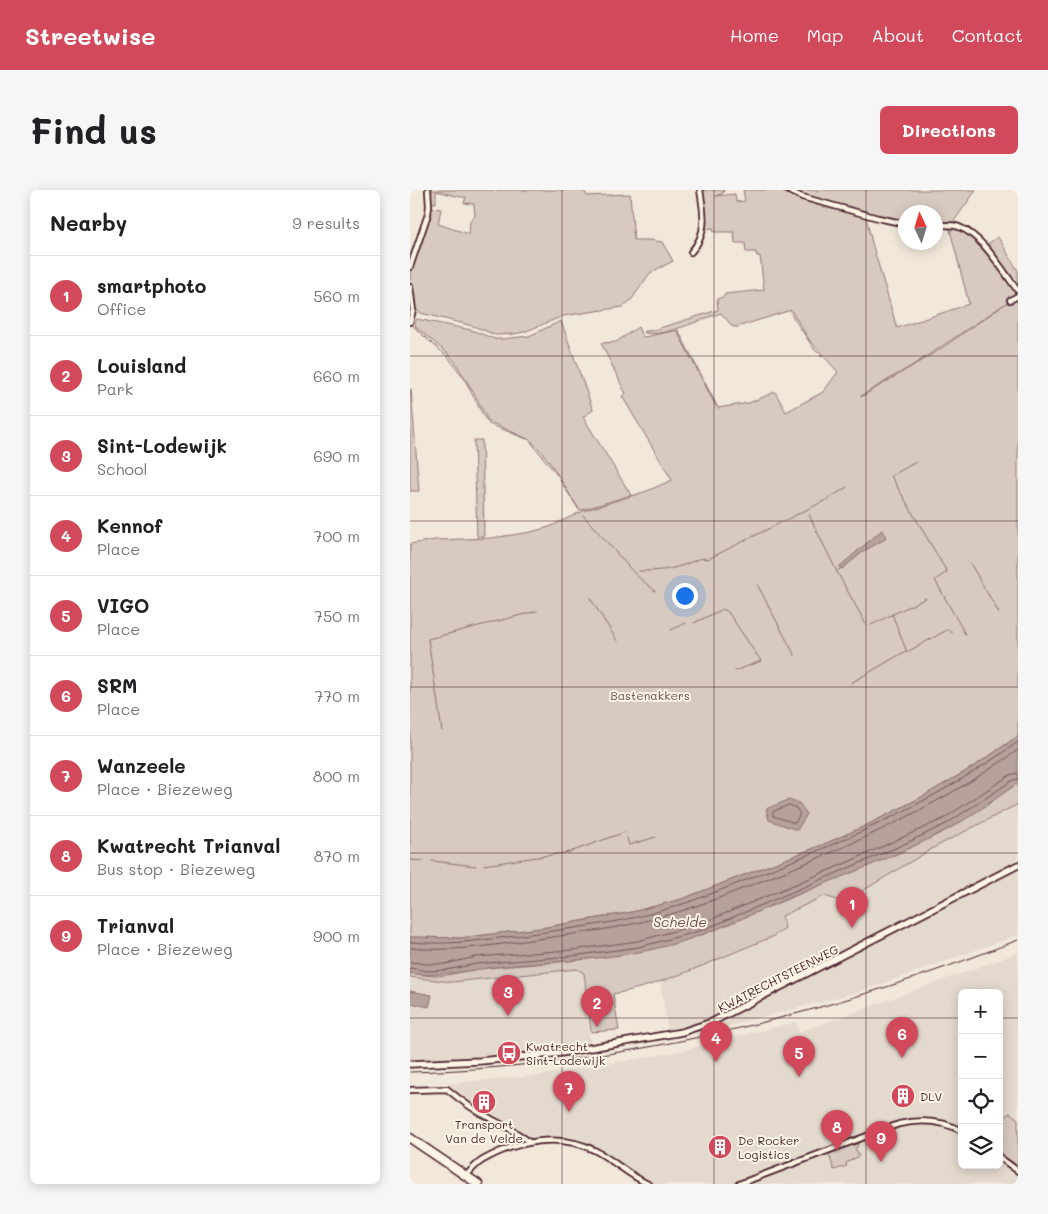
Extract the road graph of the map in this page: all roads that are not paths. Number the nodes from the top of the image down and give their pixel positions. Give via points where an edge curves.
1 (428, 190) edge
2 (700, 190) edge
3 (787, 190) edge
4 (898, 222) edge
5 (943, 225) edge
6 (691, 252) dead end
7 (410, 267) edge
8 (410, 287) edge
9 (1018, 291) edge
10 (1018, 296) edge
11 (1010, 300) dead end
12 (410, 322) edge
13 (1018, 865) edge
14 (410, 1064) edge
15 (410, 1090) edge
16 (958, 1129) edge
17 (410, 1138) edge
18 (529, 1142) junction
19 (1003, 1160) edge
20 (1018, 1171) edge
21 (468, 1177) junction
22 (478, 1184) edge
23 (648, 1184) edge
24 (739, 1184) edge

1 - 7 street via 430,206
2 - 6 street via 704,227 697,246
3 - 4 street via 802,197
5 - 9 street via 962,228 973,236
8 - 12 street via 413,310
10 - 11 street
13 - 14 street, KWATRECHTSTEENWEG via 700,1027 561,1053 480,1062
15 - 18 street via 447,1089 464,1103 517,1131
16 - 24 street via 934,1122 899,1124
17 - 21 main road
18 - 21 street via 482,1160
18 - 23 street via 568,1142 584,1146
19 - 20 street
21 - 22 main road

